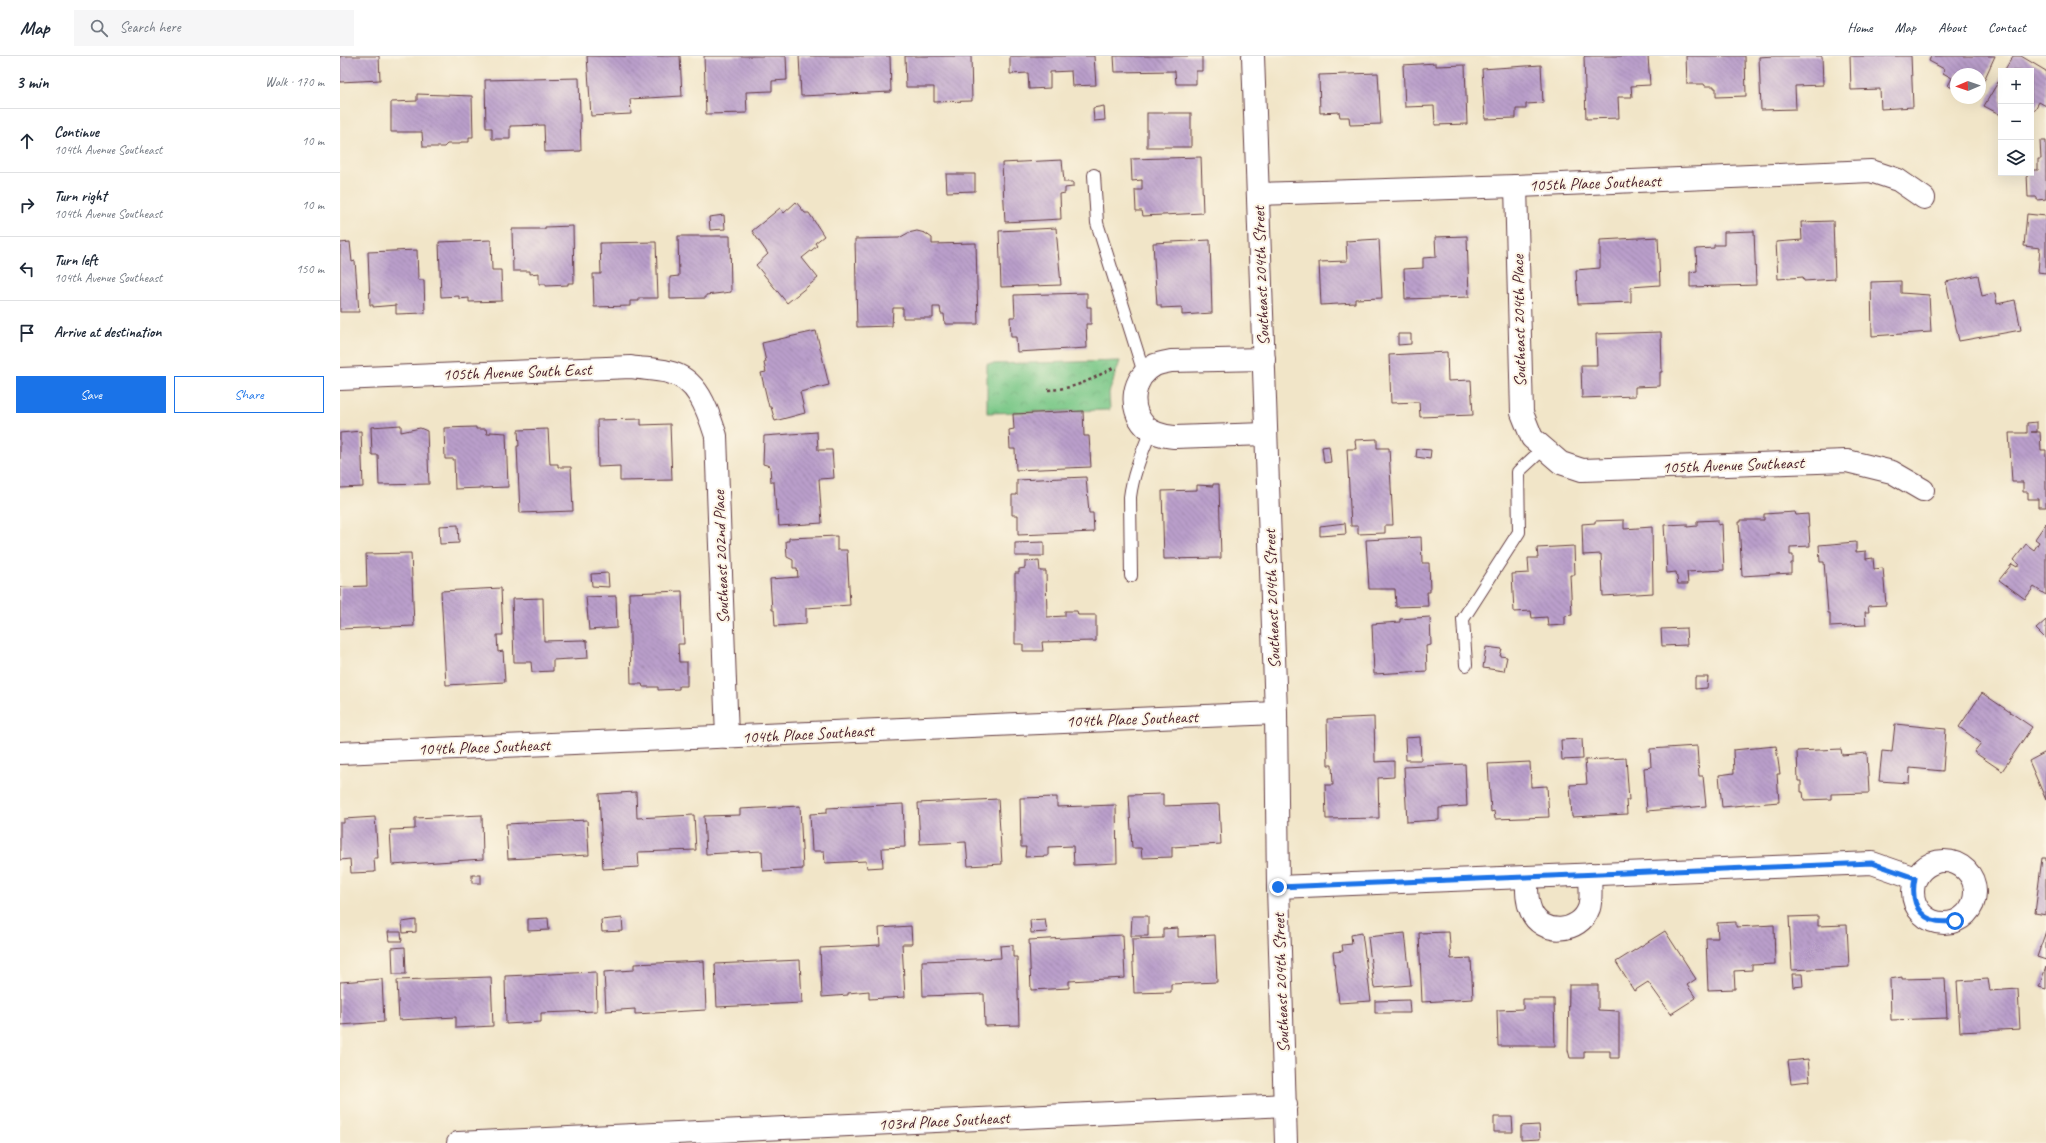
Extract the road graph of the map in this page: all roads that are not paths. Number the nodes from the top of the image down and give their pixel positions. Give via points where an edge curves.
1 (1253, 56) edge
2 (1094, 175) dead end
3 (1516, 186) junction
4 (1258, 194) junction
5 (1924, 198) dead end
6 (1264, 359) junction
7 (1143, 375) junction
8 (340, 379) edge
9 (691, 383) joint
10 (1151, 430) junction
11 (1266, 434) junction
12 (1544, 448) junction
13 (1923, 490) dead end
14 (1131, 576) dead end
15 (1466, 665) dead end
16 (1276, 713) junction
17 (727, 737) junction
18 (340, 753) edge
19 (1590, 874) junction
20 (1527, 877) junction
21 (1915, 878) dead end
22 (1278, 887) junction
23 (1286, 1105) junction
24 (458, 1143) edge
25 (1286, 1143) edge

1 - 4 street, Southeast 204th Street
2 - 7 lane via 1097,223
3 - 4 street, 105th Place Southeast
3 - 5 street, 105th Place Southeast via 1871,172 1898,180
3 - 12 street, Southeast 204th Place via 1522,413 1532,438
4 - 6 street, Southeast 204th Street
6 - 7 street via 1170,361 1156,365
6 - 11 street, Southeast 204th Street
7 - 10 street via 1136,386 1134,401 1138,415
8 - 9 street, 105th Avenue South East via 631,368 670,372
9 - 17 street, Southeast 202nd Place via 707,408 716,436
10 - 11 street via 1159,435 1174,437
10 - 14 lane via 1131,485
11 - 16 street, Southeast 204th Street
12 - 13 street, 105th Avenue Southeast via 1561,463 1582,470 1847,461 1892,472
12 - 15 lane via 1518,472 1519,532 1463,619
16 - 17 street, 104th Place Southeast
16 - 22 street, Southeast 204th Street
17 - 18 street, 104th Place Southeast
19 - 20 street
19 - 20 street via 1590,896 1583,919 1573,926 1561,929 1549,928 1538,921 1531,911
19 - 21 street via 1872,863
20 - 22 street
22 - 23 street, Southeast 204th Street
23 - 24 street, 103rd Place Southeast
23 - 25 street, Southeast 204th Street

